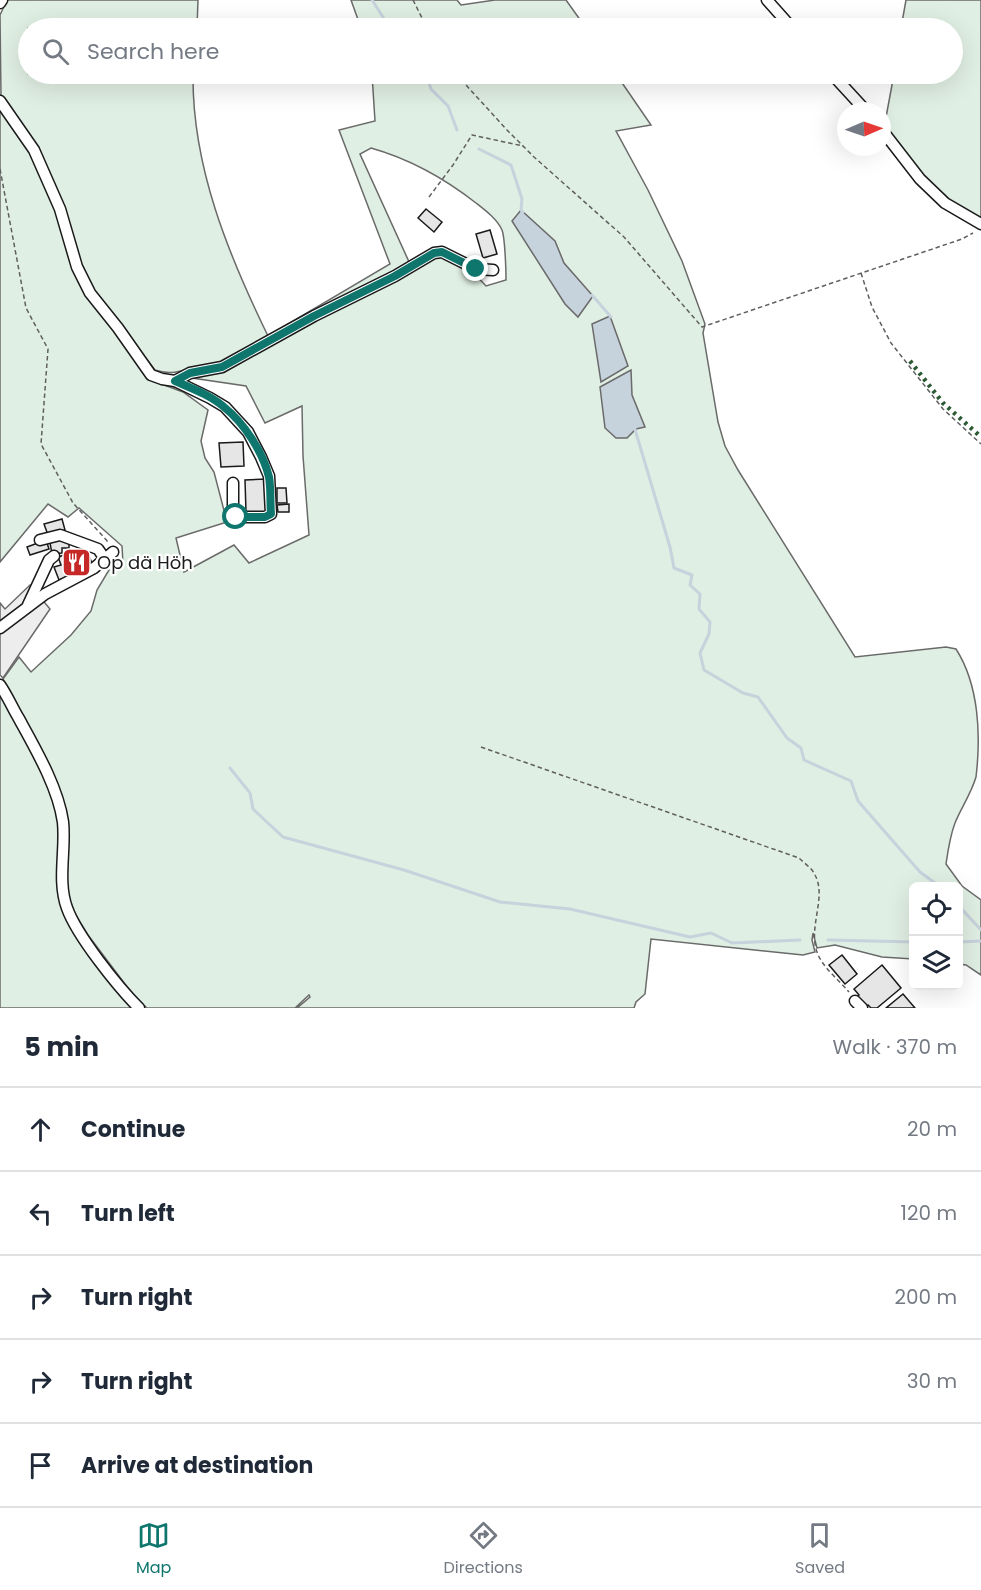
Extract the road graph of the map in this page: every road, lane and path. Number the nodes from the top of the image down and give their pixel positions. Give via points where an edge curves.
1 (413, 0) edge
2 (767, 0) edge
3 (422, 18) edge
4 (783, 18) edge
5 (465, 84) edge
6 (841, 84) edge
7 (0, 101) edge
8 (858, 102) edge
9 (891, 141) edge
10 (524, 146) junction
11 (0, 169) edge
12 (429, 197) dead end
13 (978, 228) edge
14 (493, 270) dead end
15 (861, 272) junction
16 (175, 381) junction
17 (981, 444) edge
18 (233, 483) dead end
19 (40, 540) dead end
20 (54, 555) dead end
21 (109, 556) junction
22 (27, 607) junction
23 (0, 628) edge
24 (0, 685) edge
25 (481, 747) dead end
26 (859, 1004) edge
27 (140, 1008) edge

1 - 3 path
2 - 4 street
5 - 10 path
6 - 8 street
7 - 16 street via 34,150 60,208 77,267 90,293 151,375
9 - 13 street via 920,179
10 - 12 path via 472,135
10 - 15 path via 624,237 702,327
11 - 21 path via 26,308 48,349 41,444 73,502 109,543
13 - 15 path via 962,239
14 - 16 street via 476,269 442,252 434,253 222,367 190,373
15 - 17 path via 872,307 891,343 943,410
16 - 18 street via 225,407 248,432 268,476 271,514 236,517
19 - 21 street via 60,535
20 - 22 street
21 - 22 street
22 - 23 street
24 - 27 street via 57,796 63,822 63,889 67,907 84,940
25 - 26 path via 799,858 815,873 818,882 814,940 818,955

